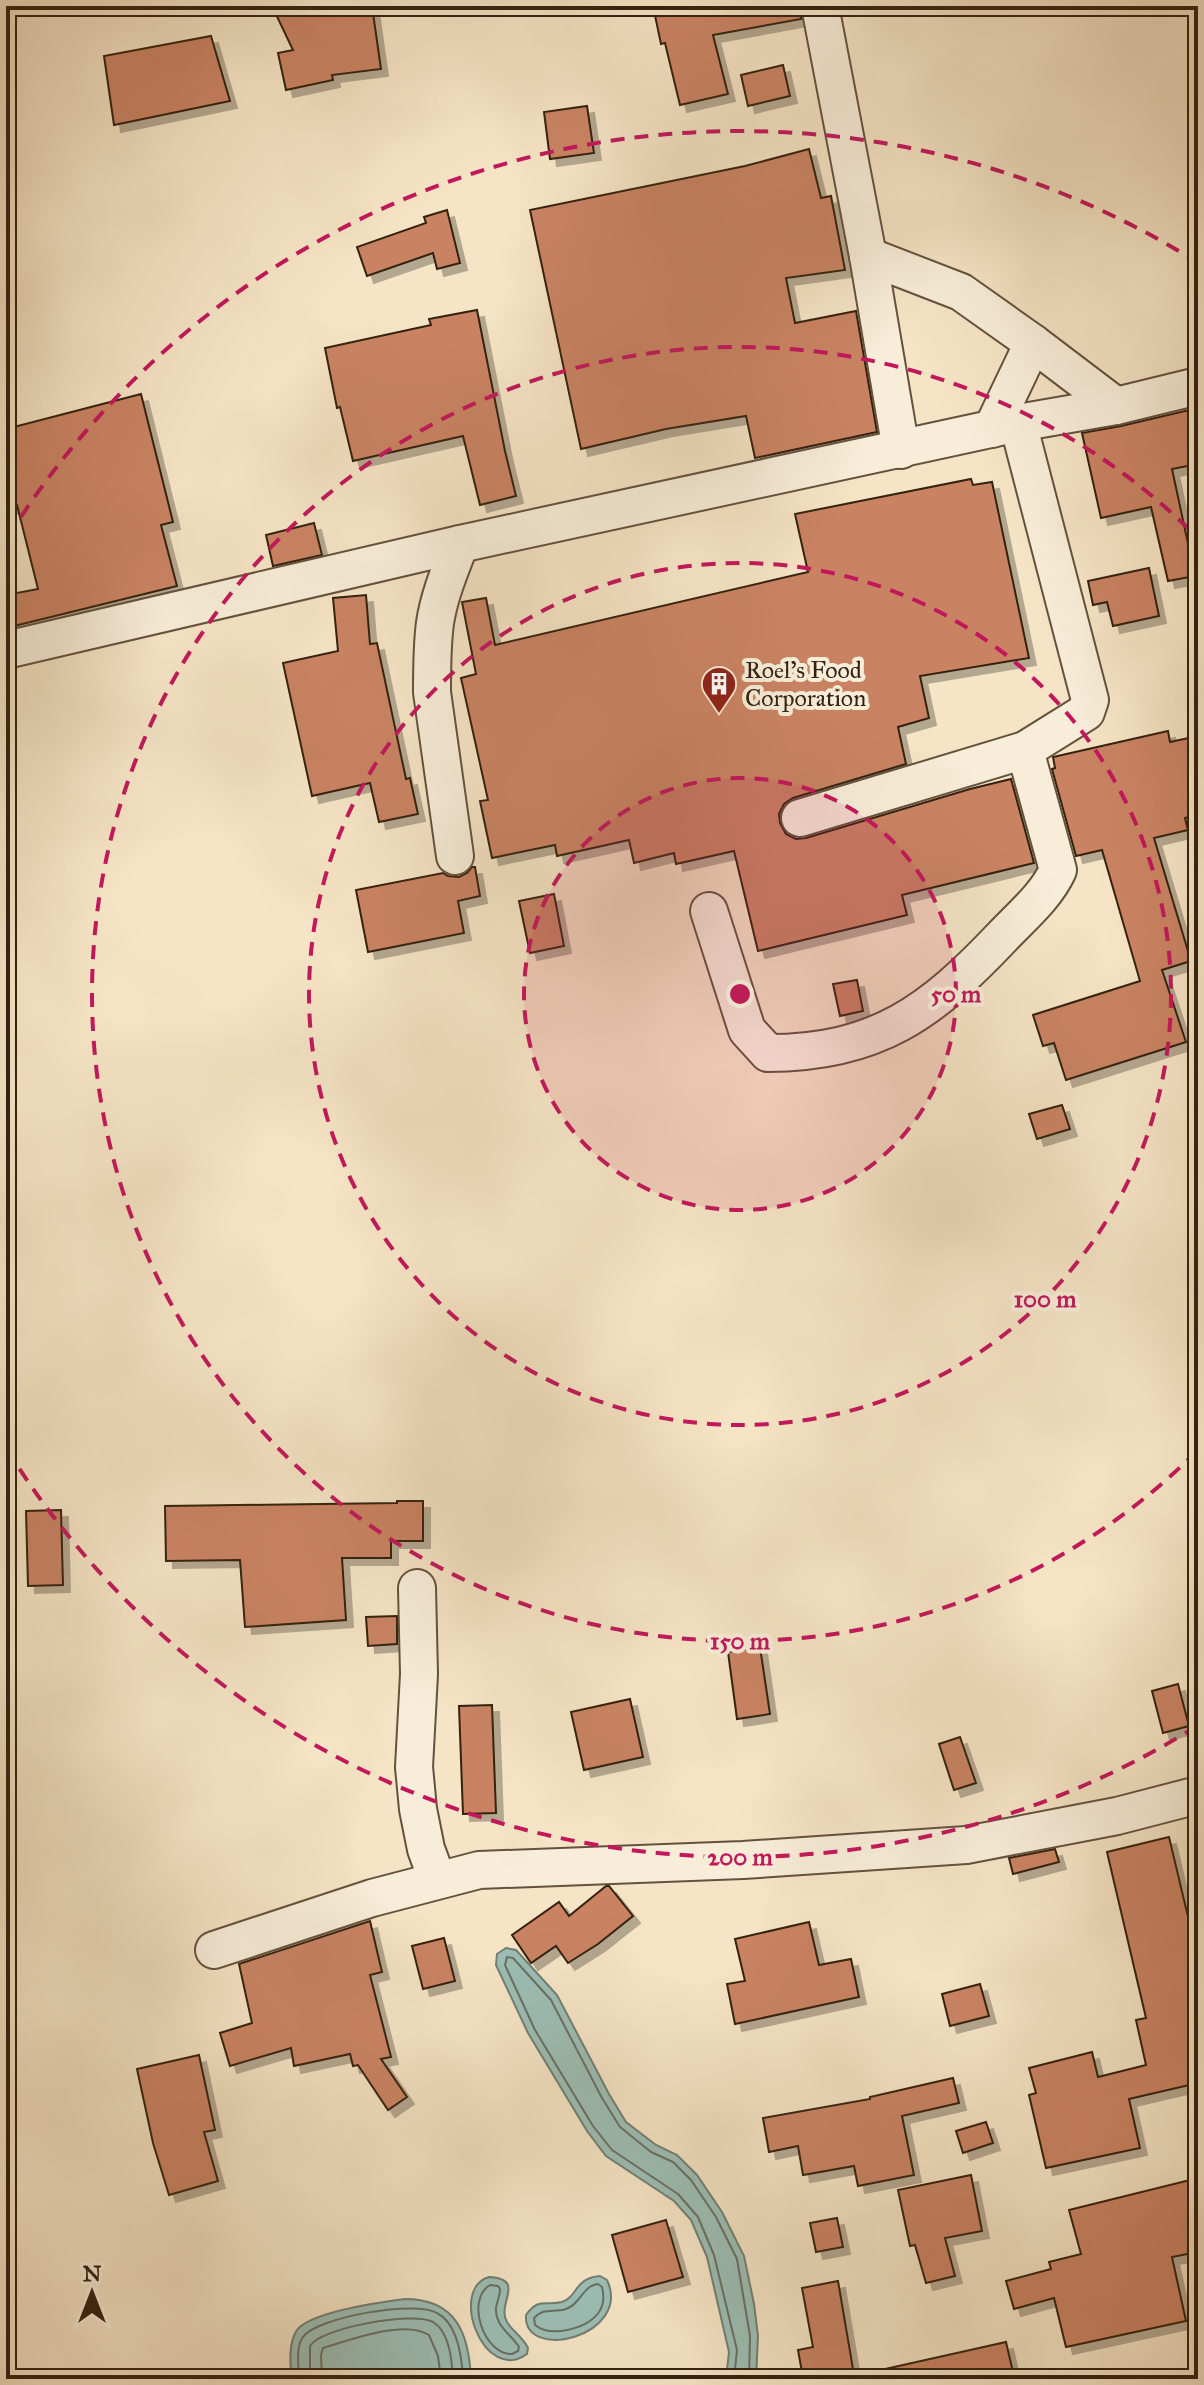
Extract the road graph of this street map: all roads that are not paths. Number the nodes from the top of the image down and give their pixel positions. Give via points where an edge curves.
1 (820, 6) edge
2 (868, 256) junction
3 (1033, 343) junction
4 (1198, 386) edge
5 (1116, 406) junction
6 (1005, 426) junction
7 (901, 450) junction
8 (460, 544) junction
9 (6, 650) edge
10 (1025, 750) junction
11 (800, 818) dead end
12 (455, 856) dead end
13 (709, 911) dead end
14 (417, 1588) dead end
15 (1198, 1795) edge
16 (437, 1879) junction
17 (214, 1950) dead end

1 - 2 street
2 - 3 street via 961,292
2 - 7 street
3 - 5 street
3 - 6 street
4 - 5 street
5 - 6 street
6 - 7 street
6 - 10 street via 1090,700 1086,712
7 - 8 street
8 - 9 street
8 - 12 street via 435,620 432,669
10 - 11 street
10 - 13 street via 1058,870 1050,887 934,1000 891,1030 810,1053 768,1053 747,1030
14 - 16 street via 414,1767 426,1849
15 - 16 street via 966,1845 479,1870
16 - 17 street

